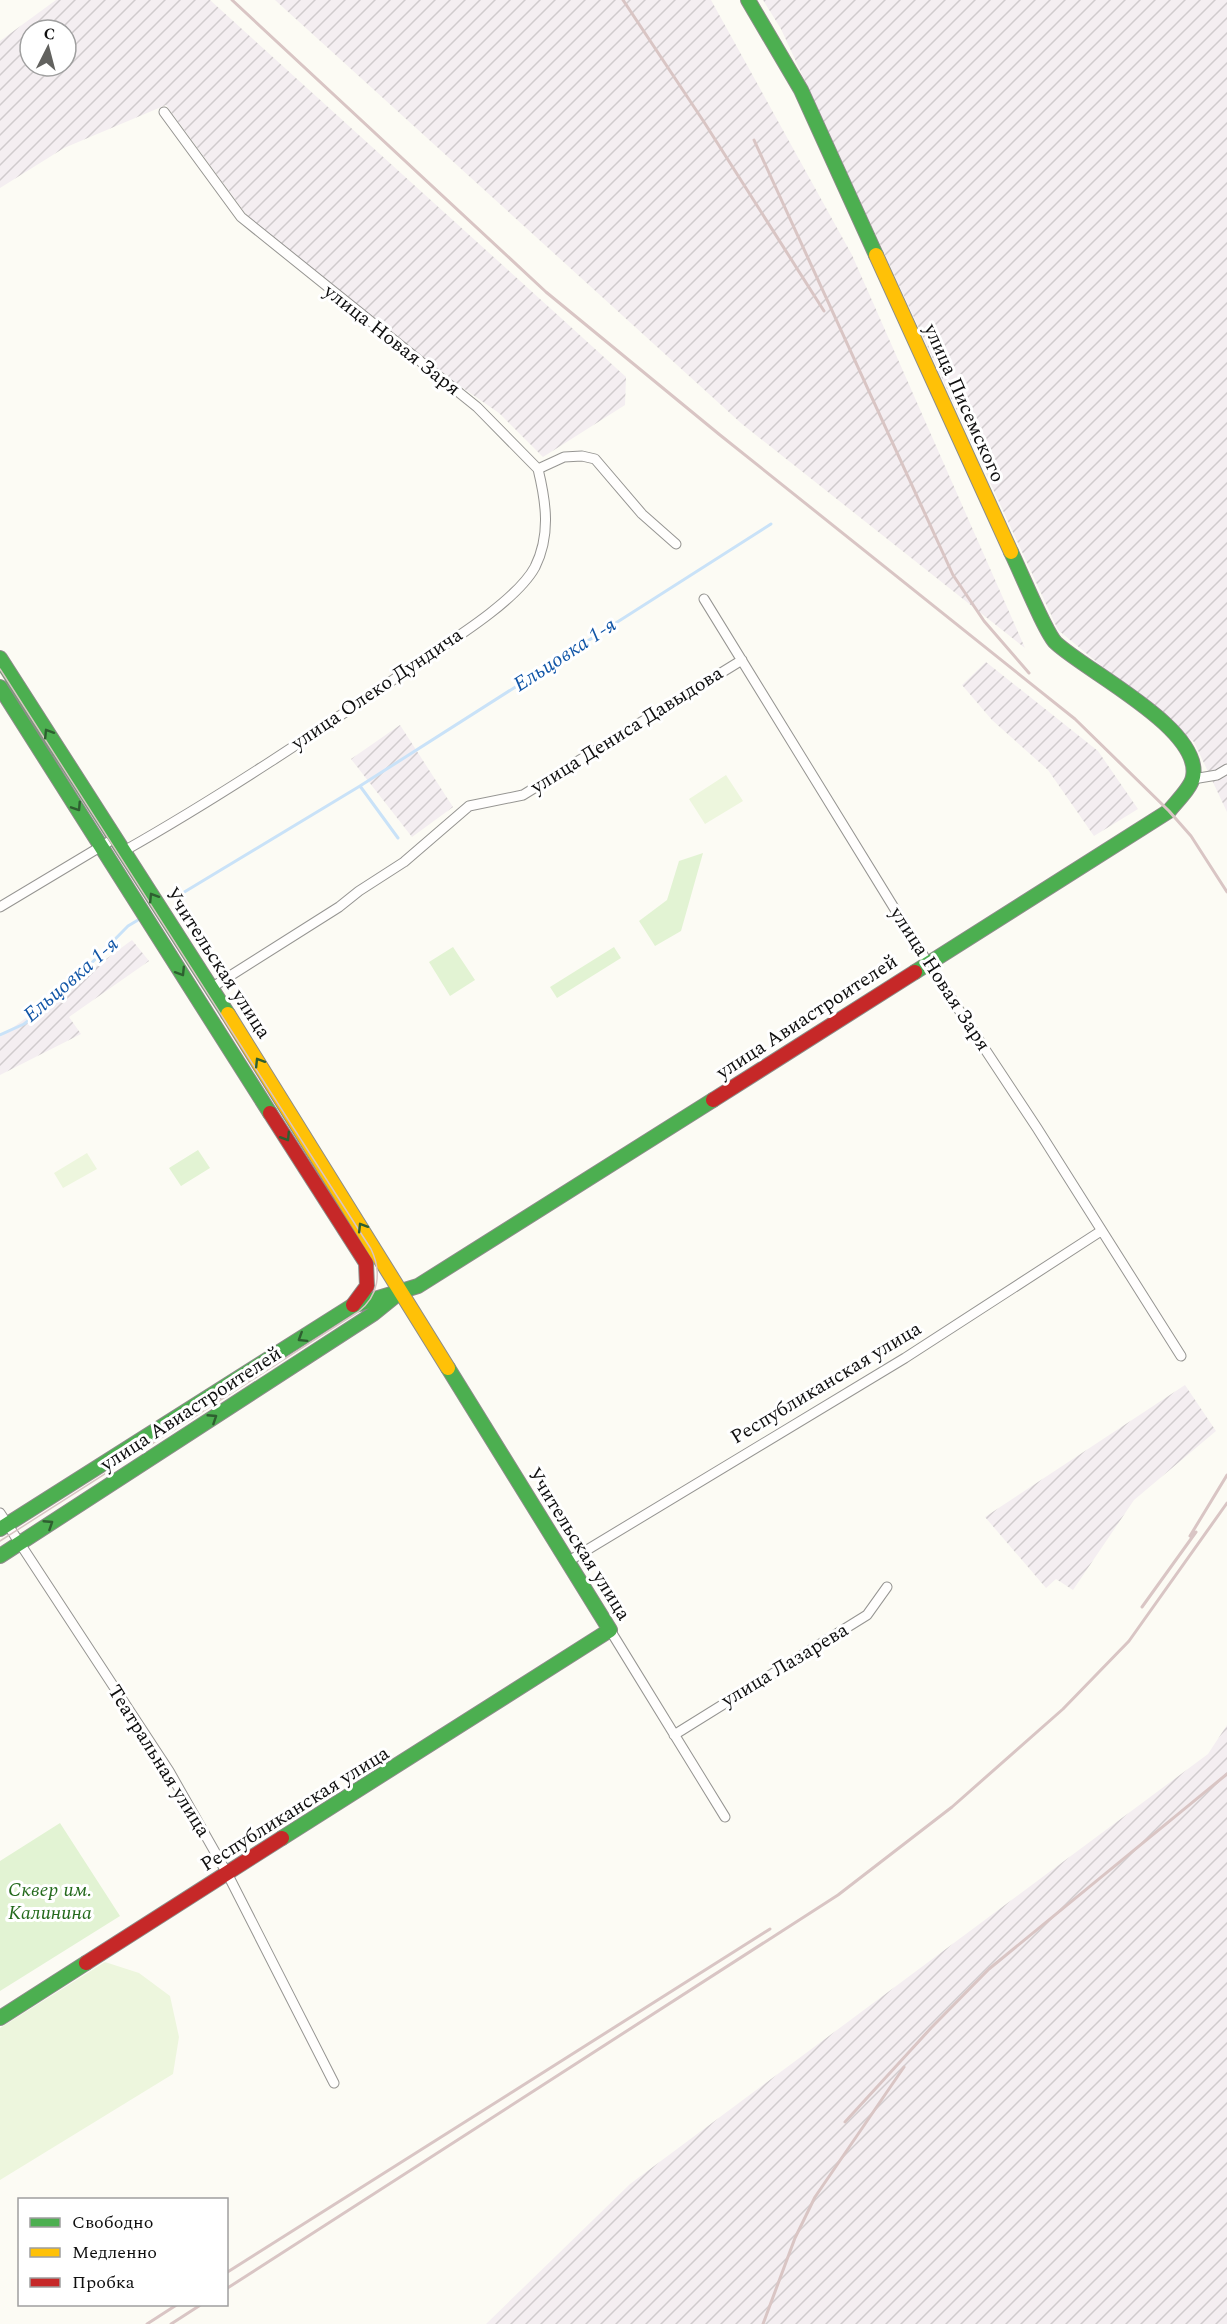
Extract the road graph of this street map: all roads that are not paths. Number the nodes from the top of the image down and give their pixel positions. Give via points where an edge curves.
1 (748, 0) edge
2 (164, 112) dead end
3 (538, 469) junction
4 (676, 544) dead end
5 (704, 599) dead end
6 (0, 658) edge
7 (741, 660) junction
8 (0, 687) edge
9 (1227, 769) edge
10 (1194, 779) junction
11 (115, 838) junction
12 (102, 846) junction
13 (124, 851) junction
14 (0, 907) edge
15 (928, 963) junction
16 (211, 988) junction
17 (1101, 1231) junction
18 (369, 1273) junction
19 (400, 1291) junction
20 (352, 1306) junction
21 (1181, 1356) dead end
22 (2, 1522) edge
23 (19, 1544) junction
24 (0, 1556) edge
25 (567, 1562) junction
26 (888, 1587) dead end
27 (610, 1630) junction
28 (674, 1735) junction
29 (725, 1817) dead end
30 (228, 1875) junction
31 (0, 2018) edge
32 (334, 2083) dead end

1 - 10 street, улица Писемского via 801,90 1054,642 1161,720 1188,749
2 - 3 street, улица Новая Заря via 241,217 477,407
3 - 4 street via 564,457 595,459 642,514
3 - 13 street, улица Олеко Дундича via 546,503 545,537 534,568 505,600 378,690
5 - 7 street, улица Новая Заря
11 -> 6 street, Учительская улица
7 - 15 street, улица Новая Заря
7 - 16 street, улица Дениса Давыдова via 523,795 469,806 404,862 339,908
8 -> 12 street, Учительская улица
9 - 10 street via 1217,776
10 - 15 street, улица Авиастроителей via 1169,811
11 - 12 street
11 - 13 street, Учительская улица
12 - 14 street
12 -> 18 street, Учительская улица
16 -> 13 street, Учительская улица
15 - 17 street, улица Новая Заря
15 - 19 street, улица Авиастроителей via 418,1286
19 -> 16 street, Учительская улица
17 - 21 street, улица Новая Заря
17 - 25 street, Республиканская улица via 905,1358
18 - 19 street via 377,1282
18 - 20 street via 366,1291
19 - 20 street, улица Авиастроителей
23 -> 19 street, улица Авиастроителей via 373,1314
19 - 25 street, Учительская улица
20 -> 22 street, улица Авиастроителей
22 - 23 street, Театральная улица
23 - 24 street, улица Авиастроителей
23 - 30 street, Театральная улица via 169,1771
25 - 27 street, Учительская улица
26 - 28 street, улица Лазарева via 867,1615
27 - 28 street, Учительская улица
27 - 30 street, Республиканская улица
28 - 29 street, Учительская улица
30 - 31 street, Республиканская улица
30 - 32 street, Театральная улица

